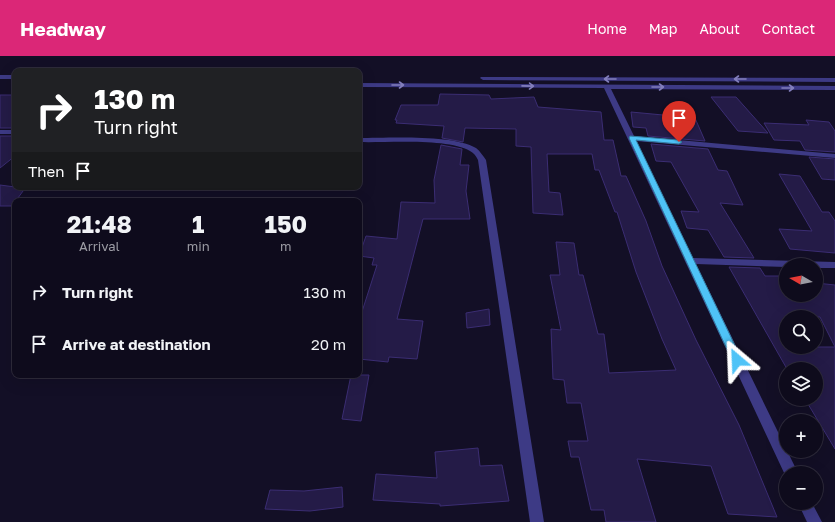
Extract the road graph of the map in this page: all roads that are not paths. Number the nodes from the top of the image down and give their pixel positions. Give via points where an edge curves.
1 (0, 77) edge
2 (12, 77) edge
3 (362, 78) edge
4 (406, 78) dead end
5 (476, 78) dead end
6 (835, 80) edge
7 (0, 83) edge
8 (12, 83) edge
9 (362, 85) edge
10 (607, 87) junction
11 (835, 88) edge
12 (0, 132) edge
13 (12, 132) edge
14 (632, 138) junction
15 (362, 140) edge
16 (835, 156) edge
17 (690, 261) junction
18 (835, 264) edge
19 (788, 466) edge
20 (809, 510) edge
21 (537, 522) edge
22 (814, 522) edge

1 - 2 street
3 - 4 street
6 -> 5 street
7 - 8 street
9 -> 10 street
10 -> 11 street
10 - 14 street
12 - 13 street
14 - 16 street
14 - 17 street
15 - 21 street via 455,144 470,148 478,153 482,160
17 - 18 street
17 - 19 street
20 - 22 street

